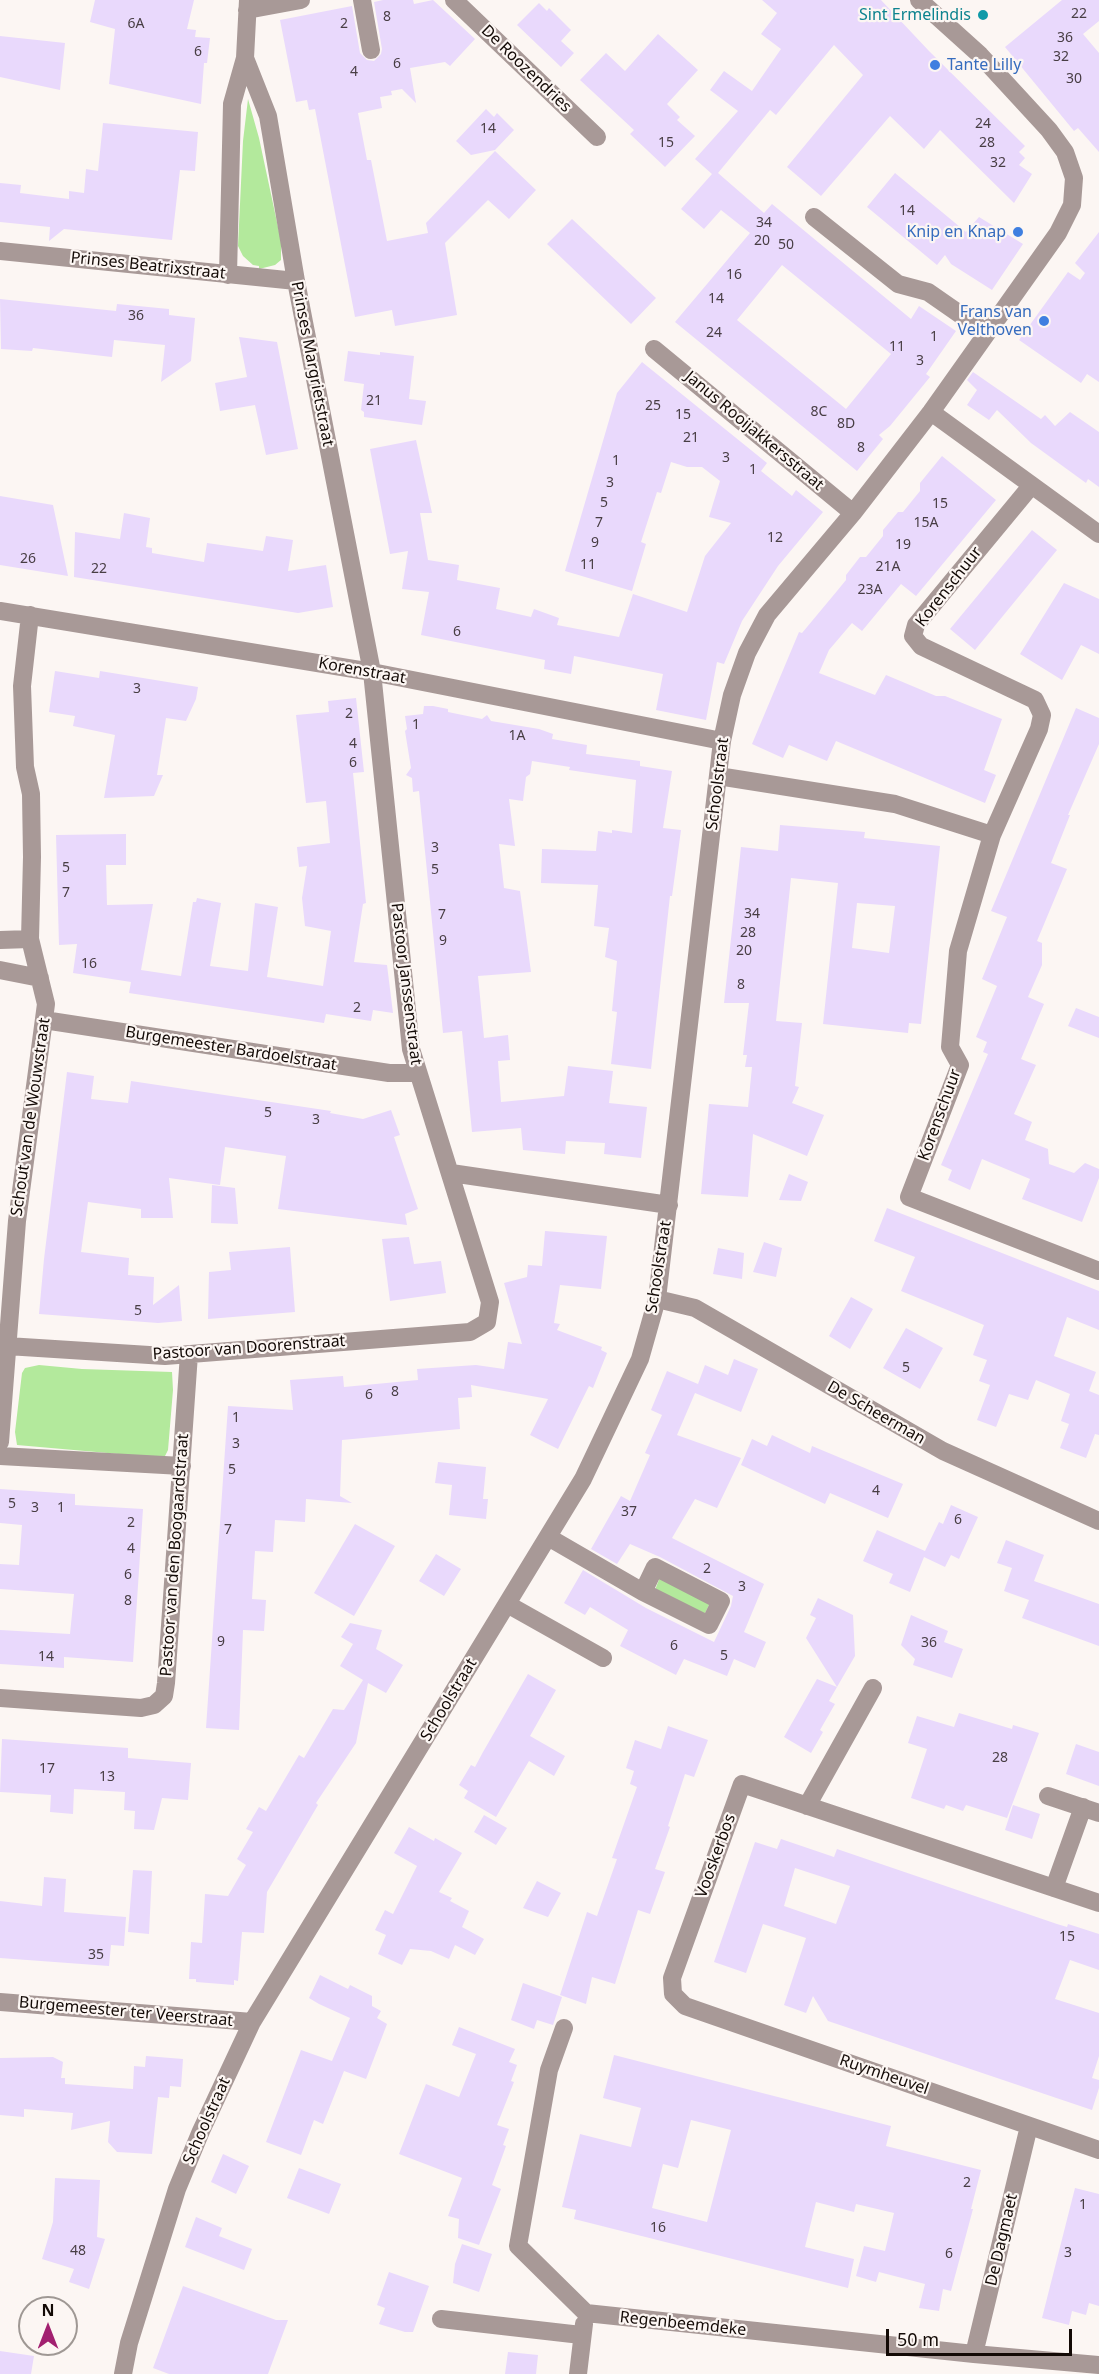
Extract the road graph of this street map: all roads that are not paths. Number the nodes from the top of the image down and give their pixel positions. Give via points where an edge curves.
1 (301, 0) edge
2 (362, 0) edge
3 (454, 0) edge
4 (919, 0) edge
5 (248, 5) edge
6 (371, 50) dead end
7 (245, 58) junction
8 (597, 137) dead end
9 (814, 217) dead end
10 (0, 251) edge
11 (228, 274) junction
12 (296, 281) junction
13 (987, 333) junction
14 (654, 349) dead end
15 (931, 412) junction
16 (1031, 486) junction
17 (853, 513) junction
18 (1099, 534) edge
19 (0, 611) edge
20 (30, 615) junction
21 (372, 672) junction
22 (722, 741) junction
23 (718, 776) junction
24 (992, 835) junction
25 (30, 939) junction
26 (0, 940) edge
27 (0, 970) edge
28 (40, 978) junction
29 (44, 1020) junction
30 (418, 1073) junction
31 (451, 1173) junction
32 (669, 1205) junction
33 (8, 1220) edge
34 (1099, 1271) edge
35 (657, 1299) junction
36 (488, 1322) joint
37 (7, 1346) junction
38 (189, 1354) junction
39 (0, 1442) edge
40 (0, 1456) edge
41 (182, 1466) junction
42 (1099, 1521) edge
43 (548, 1537) junction
44 (643, 1592) dead end
45 (507, 1604) junction
46 (603, 1659) dead end
47 (873, 1688) dead end
48 (0, 1698) edge
49 (1048, 1796) dead end
50 (807, 1806) junction
51 (1091, 1810) edge
52 (1054, 1888) junction
53 (1099, 1903) edge
54 (673, 1994) joint
55 (0, 2002) edge
56 (252, 2022) junction
57 (564, 2028) dead end
58 (1029, 2126) junction
59 (1099, 2150) edge
60 (586, 2313) junction
61 (441, 2319) dead end
62 (581, 2335) junction
63 (974, 2354) junction
64 (1099, 2365) edge
65 (123, 2374) edge
66 (578, 2374) edge

1 - 5 street
2 - 6 street
3 - 8 street, De Roozendries
4 - 13 street, Schoolstraat via 980,56 1049,130 1065,152 1074,178 1072,205 1058,233
5 - 7 street, Prinses Margrietstraat
7 - 11 street, Prinses Margrietstraat via 232,104
7 - 12 street, Prinses Margrietstraat via 268,116
9 - 13 street via 898,284 928,292
10 - 11 street, Prinses Beatrixstraat
11 - 12 street, Prinses Beatrixstraat
12 - 21 street, Prinses Margrietstraat
13 - 15 street, Schoolstraat
14 - 17 street, Janus Rooijakkersstraat
15 - 16 street
15 - 17 street, Schoolstraat
16 - 18 street
16 - 24 street, Korenschuur via 916,625 913,636 921,646 1035,700 1042,715
17 - 22 street, Schoolstraat via 767,615 747,653 732,695
19 - 20 street, Korenstraat
20 - 21 street, Korenstraat
20 - 25 street, Schout van de Wouwstraat via 22,686 25,767 31,804
21 - 22 street, Korenstraat
21 - 30 street, Pastoor Janssenstraat via 410,1037
22 - 23 street, Schoolstraat
23 - 24 street via 895,804
23 - 32 street, Schoolstraat
24 - 34 street, Korenschuur via 958,951 950,1047 960,1065 909,1197
25 - 26 street
25 - 28 street, Schout van de Wouwstraat
27 - 28 street
28 - 29 street, Schout van de Wouwstraat via 46,1004
29 - 30 street, Burgemeester Bardoelstraat via 389,1073
29 - 33 street, Schout van de Wouwstraat
30 - 31 street, Pastoor Janssenstraat
31 - 32 street
31 - 36 street, Pastoor Janssenstraat via 490,1302
32 - 35 street, Schoolstraat
33 - 37 street, Schout van de Wouwstraat
35 - 42 street, De Scheerman via 695,1308 943,1451
35 - 43 street, Schoolstraat via 640,1359 617,1411
36 - 38 street, Pastoor van Doorenstraat via 470,1332
37 - 38 street, Pastoor van Doorenstraat via 165,1356
37 - 39 street, Schout van de Wouwstraat
38 - 41 street, Pastoor van den Boogaardstraat
40 - 41 street
41 - 48 street, Pastoor van den Boogaardstraat via 164,1696 154,1705 141,1708
43 - 44 street
43 - 45 street, Schoolstraat
45 - 46 street
45 - 56 street, Schoolstraat
47 - 50 street
49 - 51 street
50 - 52 street, Vooskerbos
50 - 54 street, Vooskerbos via 742,1784 672,1978
51 - 52 street
52 - 53 street, Vooskerbos
54 - 58 street, Ruymheuvel via 685,2006
55 - 56 street, Burgemeester ter Veerstraat
56 - 65 street, Schoolstraat via 177,2189
57 - 60 street via 549,2070 518,2246
58 - 59 street, Ruymheuvel
58 - 63 street, De Dagmaet
60 - 62 street
60 - 63 street, Regenbeemdeke
61 - 62 street
62 - 66 street
63 - 64 street, Regenbeemdeke

